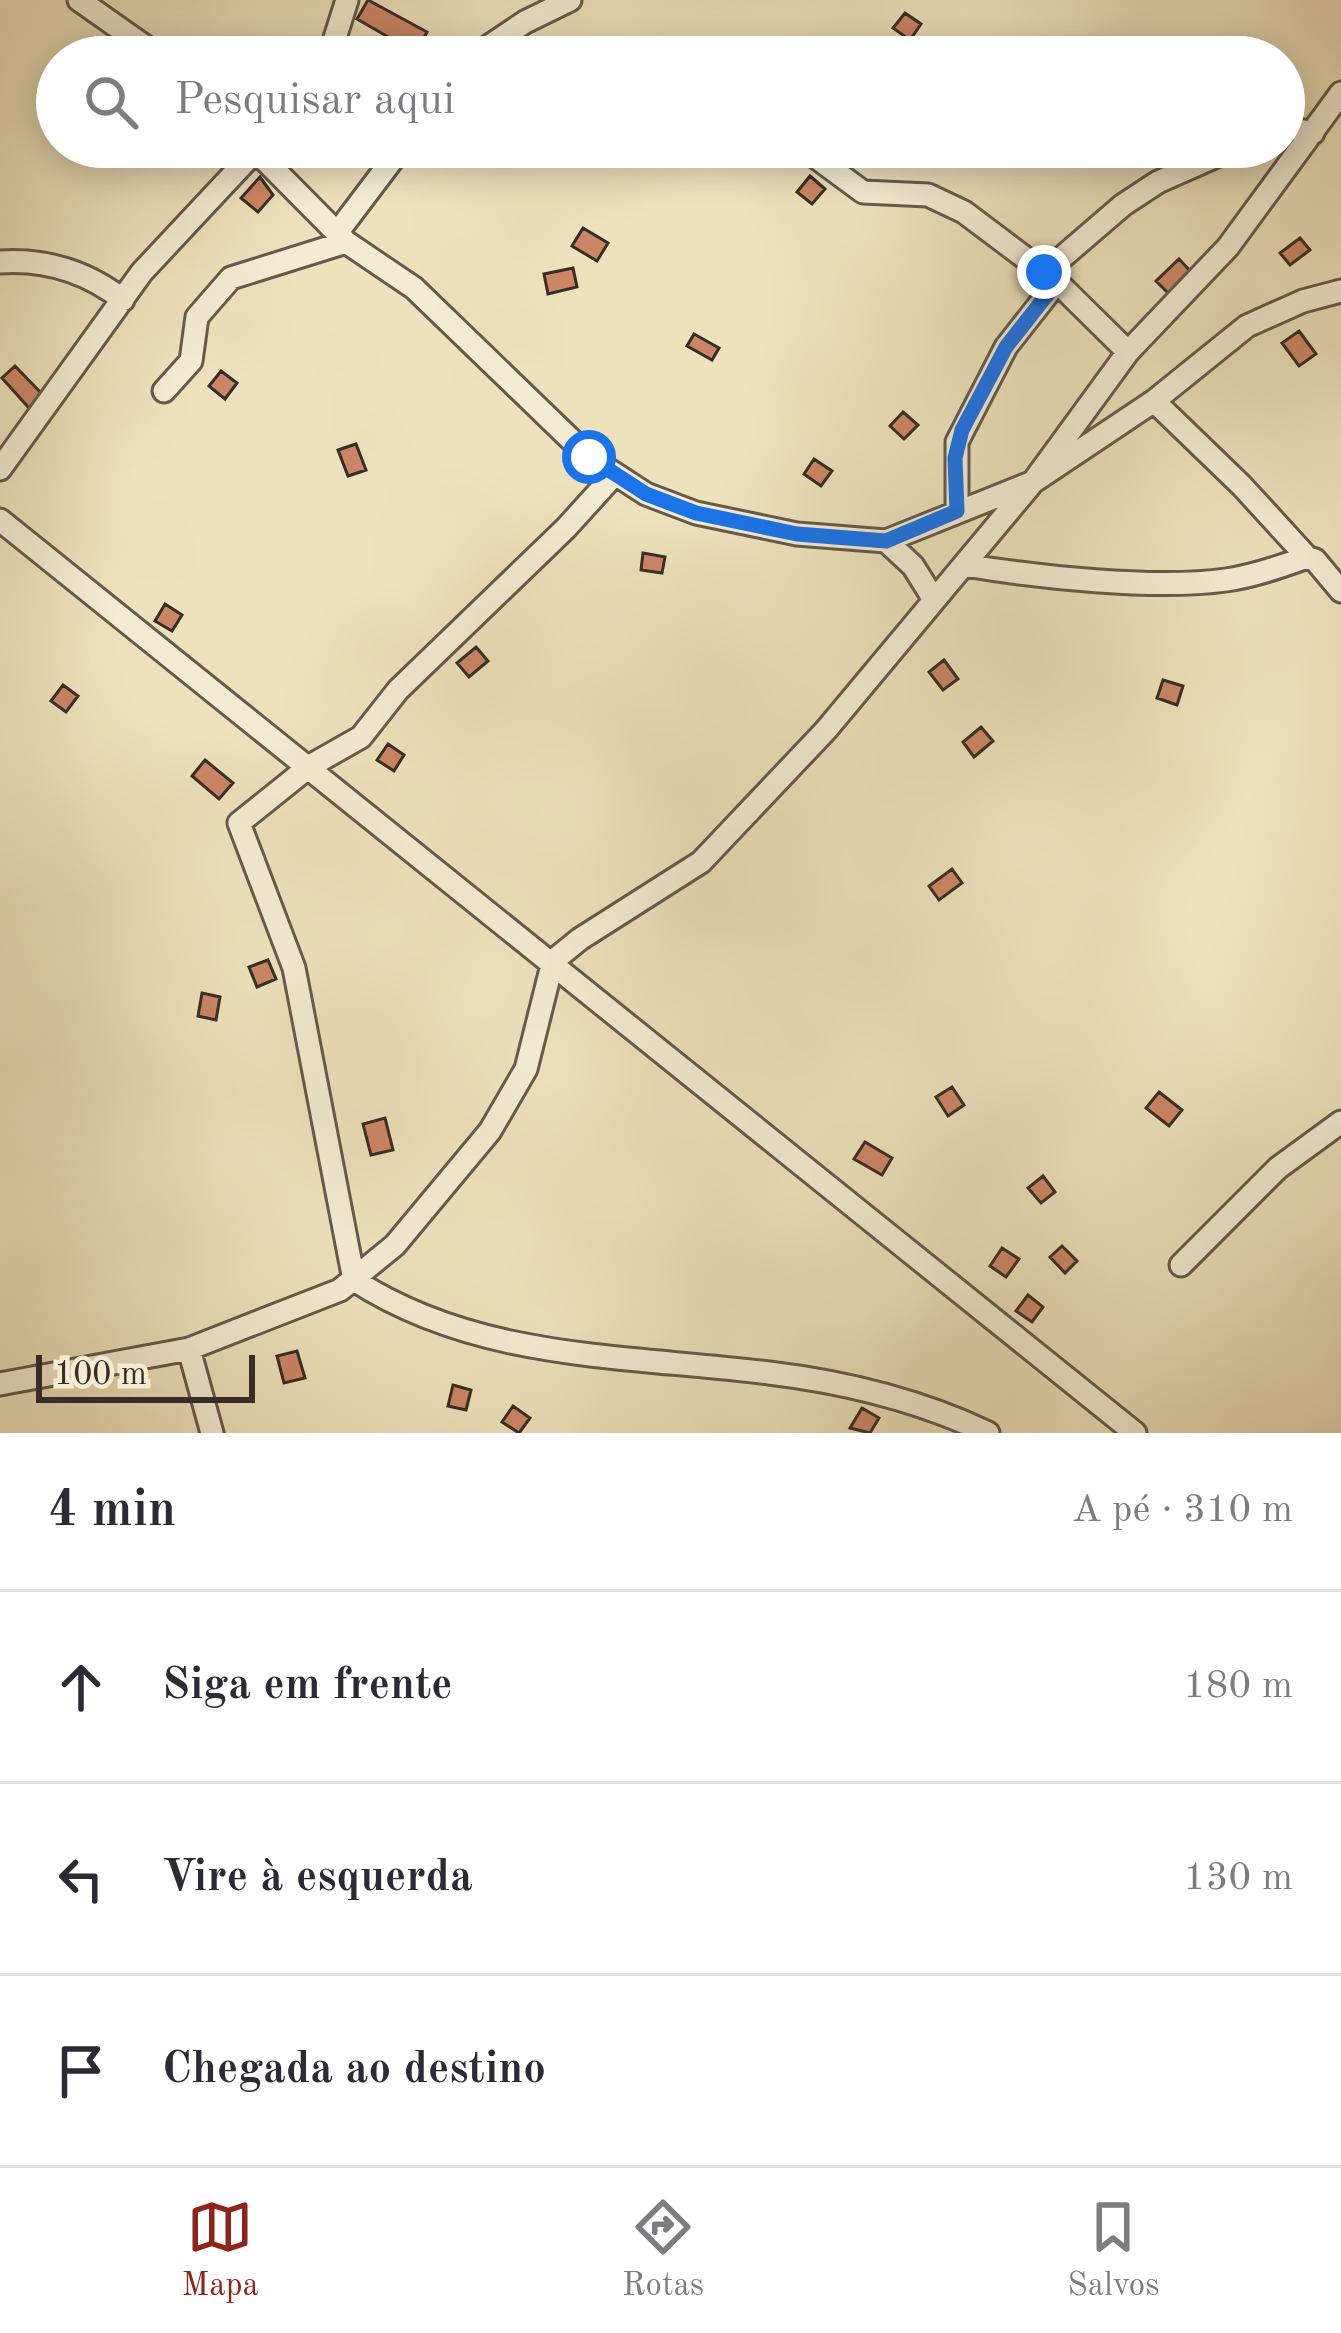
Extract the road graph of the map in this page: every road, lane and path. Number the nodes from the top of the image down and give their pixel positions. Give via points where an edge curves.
1 (79, 0) edge
2 (347, 0) edge
3 (570, 0) edge
4 (130, 36) edge
5 (336, 36) edge
6 (504, 36) edge
7 (1341, 93) edge
8 (1305, 132) edge
9 (1313, 134) junction
10 (1305, 145) edge
11 (237, 168) edge
12 (275, 168) edge
13 (388, 168) edge
14 (830, 168) edge
15 (1194, 168) edge
16 (1287, 168) edge
17 (342, 237) junction
18 (0, 262) edge
19 (1051, 277) junction
20 (1341, 291) edge
21 (123, 300) junction
22 (1129, 352) junction
23 (164, 391) dead end
24 (1154, 401) junction
25 (0, 469) edge
26 (615, 474) junction
27 (1034, 482) junction
28 (957, 511) junction
29 (0, 520) edge
30 (886, 541) junction
31 (1306, 557) junction
32 (965, 565) junction
33 (1341, 591) edge
34 (933, 598) junction
35 (310, 766) junction
36 (553, 961) junction
37 (1341, 1122) edge
38 (1181, 1265) dead end
39 (354, 1280) junction
40 (189, 1349) junction
41 (0, 1384) edge
42 (212, 1433) edge
43 (988, 1433) edge
44 (1135, 1433) edge

1 - 4 street
2 - 5 street
3 - 6 street
7 - 9 street
8 - 9 street
9 - 10 street
11 - 21 street
12 - 17 street
13 - 17 street
14 - 19 street via 863,192 928,195 964,212
15 - 19 street via 1141,194
16 - 22 street via 1228,247
17 - 23 street via 231,278 197,317 191,361
17 - 26 street via 414,288
18 - 21 street via 41,261
19 - 22 street
19 - 28 street via 962,430
20 - 24 street via 1247,326
21 - 25 street
22 - 27 street
24 - 27 street
24 - 31 street
26 - 30 street via 646,494 741,525
26 - 35 street via 398,690 362,737
27 - 28 street
27 - 32 street
28 - 30 street
29 - 35 street
30 - 34 street
31 - 32 street via 1223,581
31 - 33 street
32 - 34 street
34 - 36 street via 722,844
35 - 36 street
35 - 39 street via 238,827 294,968
36 - 39 street via 526,1069 490,1132 402,1237
36 - 44 street
37 - 38 street via 1278,1168
39 - 40 street
39 - 43 street via 455,1331 508,1344 854,1388
40 - 41 street
40 - 42 street

